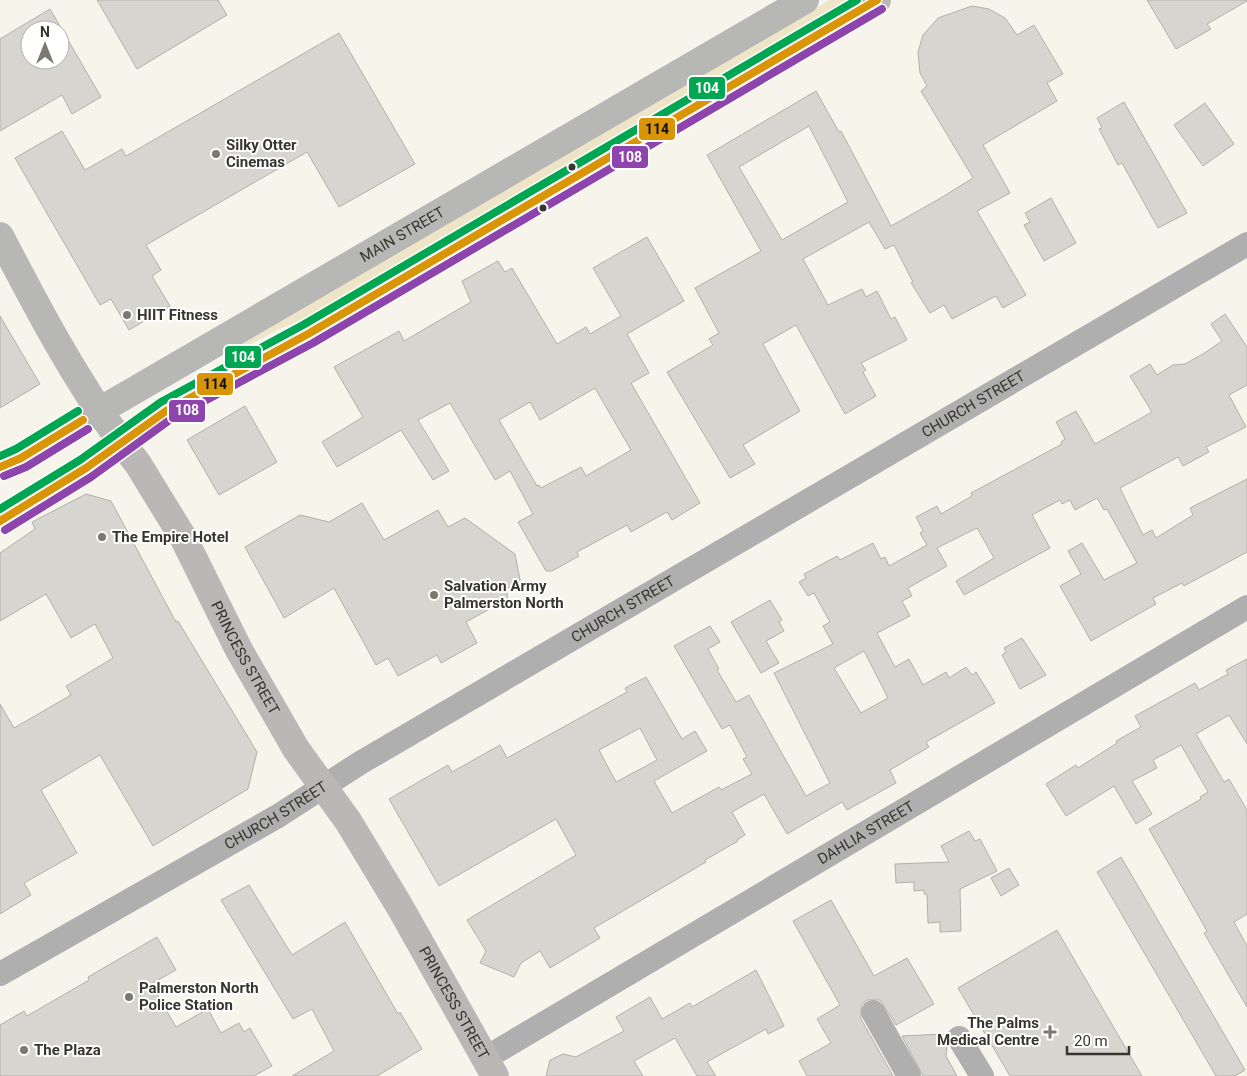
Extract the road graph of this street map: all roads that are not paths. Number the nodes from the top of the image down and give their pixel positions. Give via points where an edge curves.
1 (805, 0) edge
2 (876, 0) edge
3 (0, 236) edge
4 (1247, 244) edge
5 (99, 411) junction
6 (122, 443) junction
7 (0, 467) edge
8 (0, 521) edge
9 (1247, 607) edge
10 (324, 786) junction
11 (0, 974) edge
12 (872, 1012) dead end
13 (959, 1038) dead end
14 (489, 1067) edge
15 (909, 1076) edge
16 (982, 1076) edge

1 - 5 highway, MAIN STREET
2 - 6 highway via 308,334 166,411
3 - 5 highway, PRINCESS STREET via 37,308
4 - 10 street, CHURCH STREET
5 - 6 highway, PRINCESS STREET
5 - 7 street, MAIN STREET
6 - 8 street
6 - 10 main road, PRINCESS STREET via 184,539 239,650 296,749
9 - 14 street, DAHLIA STREET
10 - 11 street, CHURCH STREET via 278,816
10 - 14 main road, PRINCESS STREET via 395,899
12 - 15 street
13 - 16 street

